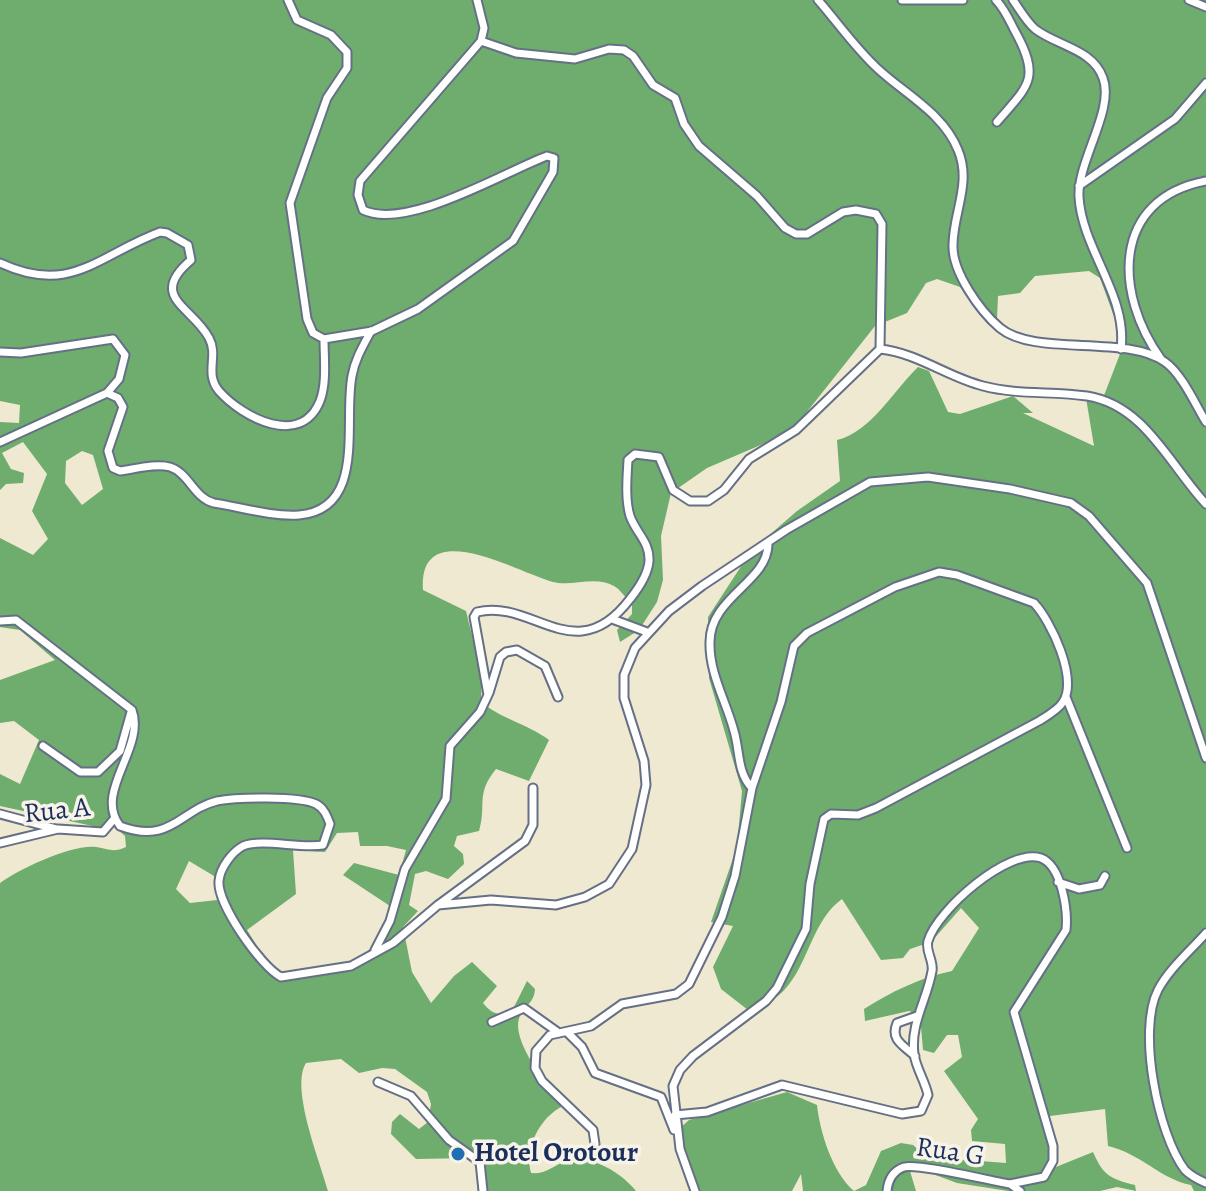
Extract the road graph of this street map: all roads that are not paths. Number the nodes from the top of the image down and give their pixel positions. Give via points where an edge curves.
1 (288, 0) edge
2 (477, 0) edge
3 (818, 0) edge
4 (902, 0) edge
5 (963, 0) edge
6 (996, 0) edge
7 (1013, 0) edge
8 (1189, 0) edge
9 (1206, 7) edge
10 (481, 41) junction
11 (1206, 83) edge
12 (997, 122) dead end
13 (1206, 181) edge
14 (1079, 186) junction
15 (0, 263) edge
16 (372, 331) junction
17 (324, 339) junction
18 (880, 349) junction
19 (1121, 349) junction
20 (0, 352) edge
21 (1161, 359) junction
22 (107, 393) junction
23 (1206, 422) edge
24 (0, 442) edge
25 (1206, 504) edge
26 (768, 545) junction
27 (612, 619) junction
28 (0, 621) edge
29 (647, 632) junction
30 (488, 695) junction
31 (558, 697) dead end
32 (1066, 697) junction
33 (132, 710) junction
34 (43, 746) dead end
35 (1206, 758) edge
36 (533, 788) dead end
37 (752, 788) junction
38 (0, 814) edge
39 (114, 819) junction
40 (58, 829) junction
41 (0, 843) edge
42 (1127, 848) dead end
43 (1105, 876) dead end
44 (1058, 882) junction
45 (438, 905) junction
46 (1206, 933) edge
47 (374, 952) junction
48 (917, 1016) junction
49 (492, 1022) dead end
50 (563, 1032) junction
51 (915, 1056) junction
52 (378, 1082) dead end
53 (675, 1115) junction
54 (677, 1133) junction
55 (591, 1154) dead end
56 (1206, 1183) edge
57 (1010, 1184) junction
58 (483, 1191) edge
59 (695, 1191) edge
60 (887, 1191) edge
61 (1020, 1191) edge

1 - 17 street via 297,20 331,35 347,52 347,68 327,98 290,203 307,319 313,333
2 - 10 street via 484,28
3 - 19 street via 877,68 919,101 959,151 963,192 952,248 982,308 1001,328 1019,337
4 - 5 street
6 - 12 street via 1028,54 1032,71 1026,88
7 - 14 street via 1036,29 1085,56 1103,78 1104,96
8 - 9 street
10 - 16 street via 360,181 363,210 386,216 469,192 547,156 556,165 513,241 418,309
10 - 18 street via 516,53 575,59 616,48 629,52 653,85 675,98 699,146 796,234 817,230 843,212 876,214 882,232
11 - 14 street via 1175,119
13 - 21 street via 1157,200 1132,239 1135,313
14 - 19 street via 1080,207 1122,326
15 - 17 street via 39,277 69,275 160,232 178,239 188,245 191,260 178,270 174,298 210,339 213,380 226,397 277,427 293,427 321,400
16 - 17 street
16 - 22 street via 352,376 347,476 333,501 317,511 297,515 214,503 168,466 113,468 108,451 123,407
18 - 25 street via 907,354 985,387 1111,403 1135,419
18 - 27 street via 796,430 749,459 708,501 690,501 672,489 659,457 635,454 628,460 631,517 644,537 649,561 634,593
19 - 21 street
20 - 22 street via 113,339 125,355 124,367
21 - 23 street
22 - 24 street
26 - 29 street via 702,586
26 - 35 street via 854,488 886,478 928,477 1071,503 1089,516 1147,583
26 - 37 street via 763,563 720,610 710,630 714,672 742,772
27 - 29 street
27 - 30 street via 575,631 497,609 477,612 473,625
28 - 33 street via 16,620
29 - 45 street via 624,675 624,698 646,785 632,849 619,873 598,891 565,904 491,900
30 - 31 street via 500,657 517,650 545,666
30 - 47 street via 450,746 446,799 409,859 390,921
32 - 37 street via 1056,637 1034,603 939,572 895,587 798,641
32 - 42 street
32 - 53 street via 1039,721 876,808 858,815 831,814 822,824 815,856 806,929 777,988 680,1070 673,1086
33 - 34 street via 120,751 98,772 80,772
33 - 39 street via 137,730 116,783
36 - 45 street via 533,825 525,841
37 - 50 street via 726,904 689,984 676,994 622,1004 591,1026
38 - 40 street
39 - 40 street, Rua A via 103,832
39 - 47 street via 120,826 147,831 175,826 215,802 315,804 330,824 323,845 244,846 228,858 219,881 225,904 259,961 281,977 341,969
40 - 41 street, Rua A
43 - 44 street via 1100,885 1085,889
44 - 48 street via 1051,866 1035,857 968,887 930,938 932,966
44 - 57 street via 1066,930 1014,1012 1053,1161 1044,1177
45 - 47 street via 401,938
46 - 56 street via 1158,989 1149,1019 1157,1095 1179,1159 1186,1171
48 - 51 street
48 - 51 street via 897,1023 893,1032
49 - 50 street via 524,1008
50 - 54 street via 582,1047 595,1073 661,1097
50 - 55 street via 540,1042 535,1068 593,1130
51 - 53 street via 927,1102 912,1114 782,1085 707,1112
52 - 58 street via 411,1096 449,1140 480,1162
53 - 54 street
54 - 59 street
57 - 60 street, Rua G via 914,1166 897,1170
57 - 61 street, Rua G

